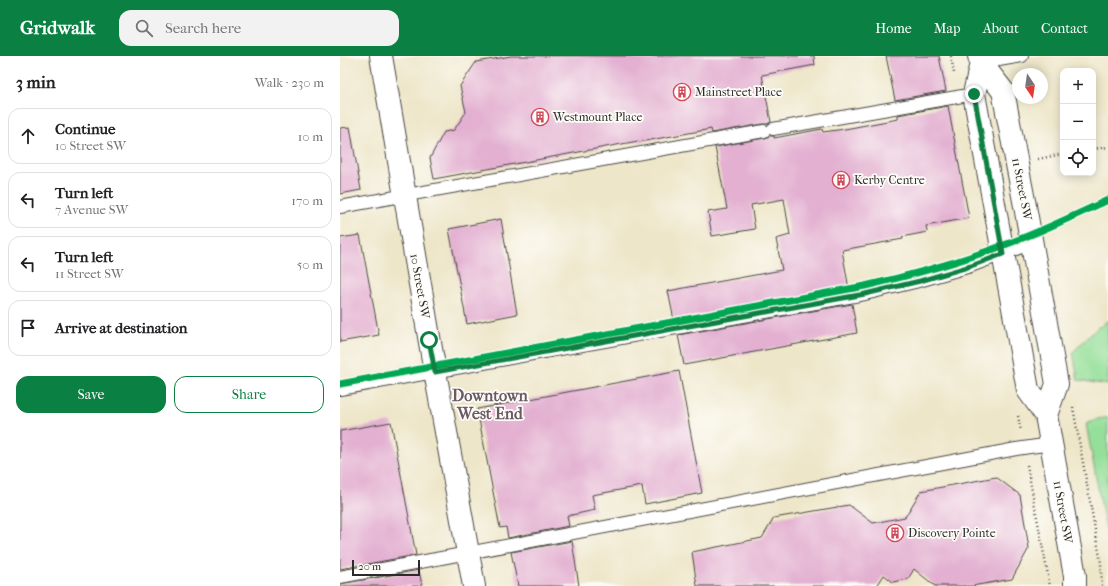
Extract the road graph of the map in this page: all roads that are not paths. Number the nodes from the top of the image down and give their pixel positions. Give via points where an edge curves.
1 (381, 56) edge
2 (1022, 56) edge
3 (980, 60) edge
4 (974, 94) junction
5 (404, 196) junction
6 (340, 207) edge
7 (1032, 243) junction
8 (1003, 254) junction
9 (435, 372) junction
10 (340, 389) edge
11 (1046, 415) junction
12 (1051, 444) junction
13 (468, 553) junction
14 (340, 577) edge
15 (474, 586) edge
16 (1075, 586) edge

1 - 5 street, 10 Street SW
2 - 3 lane
3 - 4 street, 11 Street SW
3 - 7 street, 11 Street SW via 1003,91
4 - 5 lane
4 - 8 street, 11 Street SW
5 - 6 lane
5 - 9 street, 10 Street SW
7 - 8 lane
7 - 11 street, 11 Street SW via 1057,384
8 - 9 lane via 920,281 865,294
8 - 11 street, 11 Street SW via 1028,390
9 - 10 lane
9 - 13 street, 10 Street SW
11 - 12 street, 11 Street SW
12 - 13 lane
12 - 16 street, 11 Street SW
13 - 14 lane
13 - 15 street, 10 Street SW

